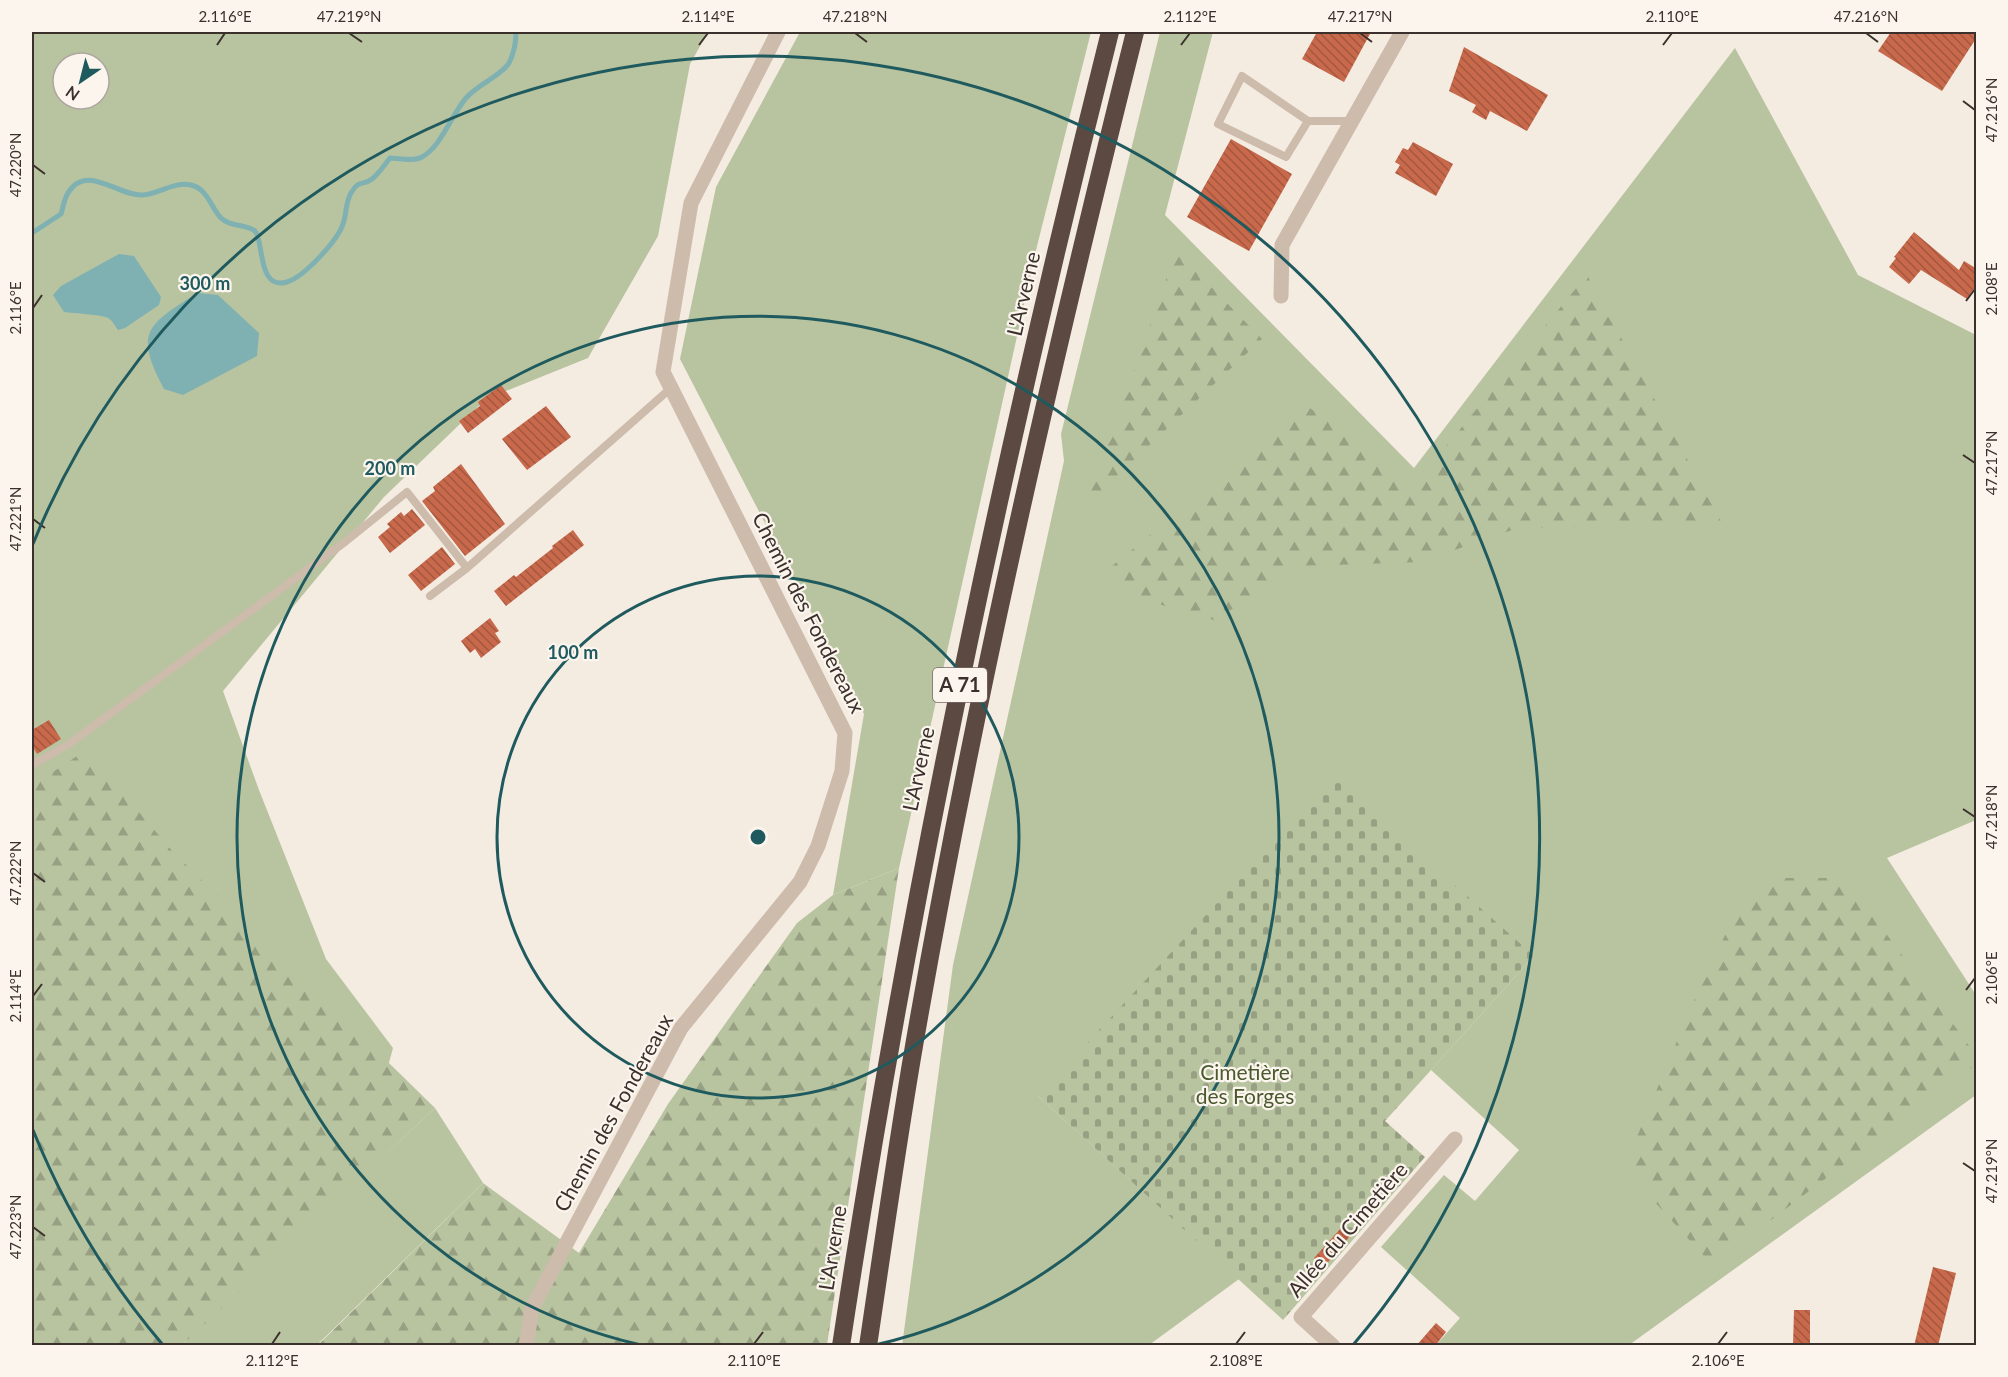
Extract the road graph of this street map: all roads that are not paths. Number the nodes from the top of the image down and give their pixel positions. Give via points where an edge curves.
1 (778, 32) edge
2 (1110, 32) edge
3 (1136, 32) edge
4 (1402, 32) edge
5 (1308, 121) junction
6 (1352, 122) junction
7 (1281, 296) dead end
8 (671, 388) junction
9 (467, 568) junction
10 (430, 597) dead end
11 (32, 765) edge
12 (1455, 1139) dead end
13 (526, 1346) edge
14 (841, 1346) edge
15 (868, 1346) edge
16 (1333, 1346) edge

1 - 8 street, Chemin des Fondereaux via 691,203 663,372
2 - 14 highway, L'Arverne / A 71 via 995,513 927,841 867,1175
3 - 15 highway, A 71 via 1019,517 984,687 914,1046
4 - 6 street
5 - 5 lane via 1242,75 1218,124 1286,157
5 - 6 lane
6 - 7 street via 1282,245
8 - 9 lane
8 - 13 street, Chemin des Fondereaux via 845,733 842,771 818,846 800,882 681,1028 531,1308
9 - 10 lane
9 - 11 lane via 407,492 345,542 69,744
12 - 16 street, Allée du Cimetière via 1301,1317

